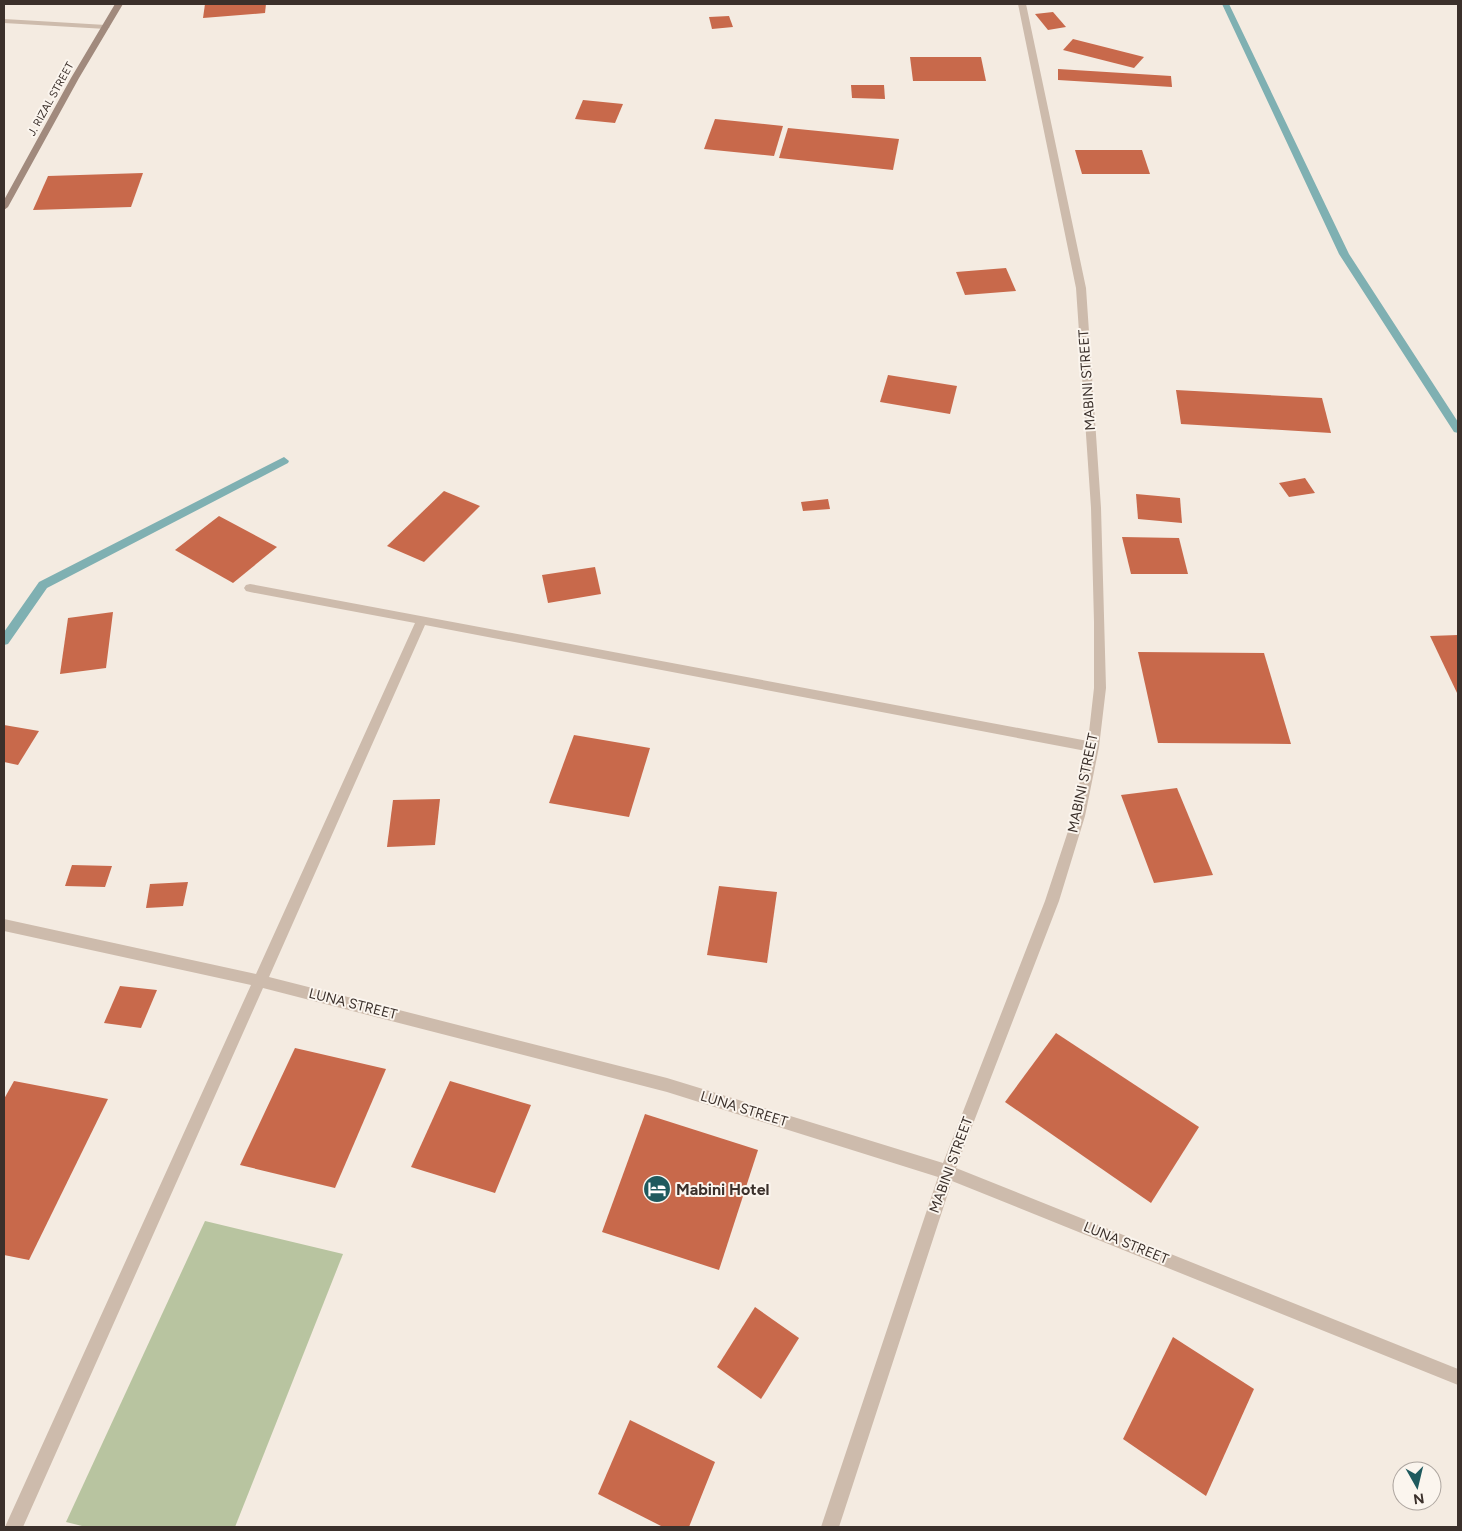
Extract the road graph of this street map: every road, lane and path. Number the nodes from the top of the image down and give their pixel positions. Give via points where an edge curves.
1 (119, 4) edge
2 (1022, 4) edge
3 (4, 21) edge
4 (106, 27) junction
5 (4, 207) edge
6 (250, 588) dead end
7 (422, 620) junction
8 (1093, 747) junction
9 (4, 925) edge
10 (260, 980) junction
11 (947, 1172) junction
12 (1458, 1377) edge
13 (14, 1527) edge
14 (830, 1527) edge

1 - 4 main road, J. RIZAL STREET
2 - 8 street, MABINI STREET via 1081,288 1098,575 1100,688
3 - 4 street
4 - 5 main road, J. RIZAL STREET
6 - 7 street
7 - 8 street
7 - 10 street
8 - 11 street, MABINI STREET via 1079,816 1052,902
9 - 10 street, LUNA STREET
10 - 11 street, LUNA STREET via 667,1085
10 - 13 street
11 - 12 street, LUNA STREET
11 - 14 street, MABINI STREET

